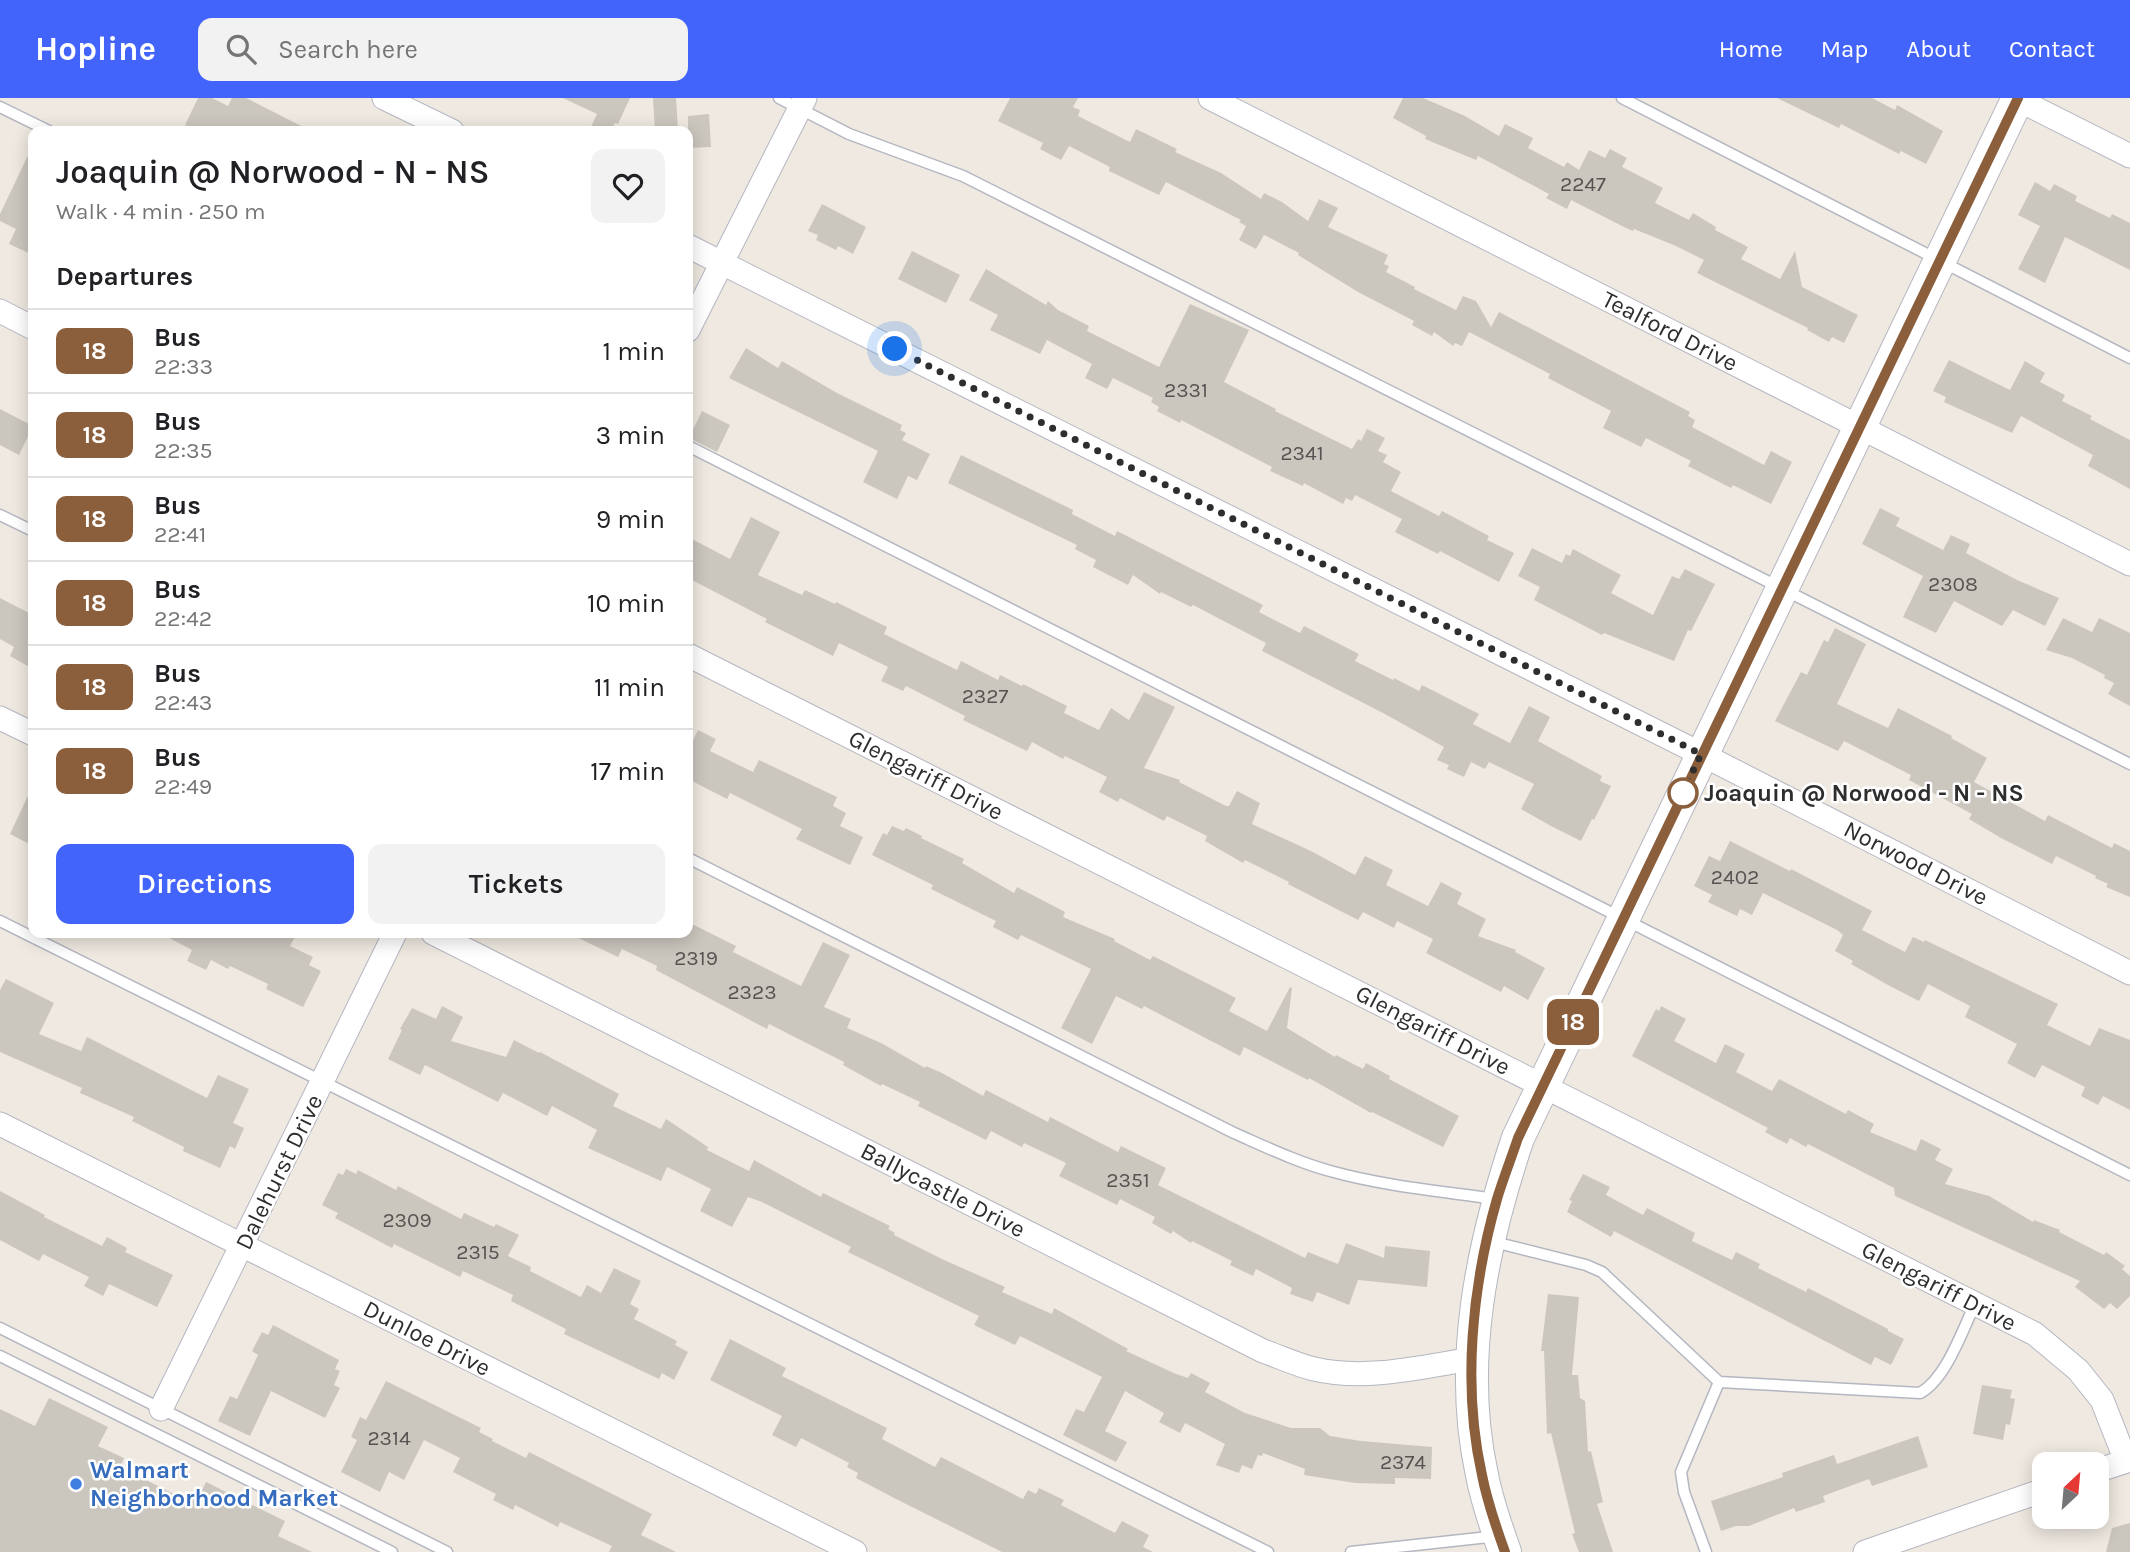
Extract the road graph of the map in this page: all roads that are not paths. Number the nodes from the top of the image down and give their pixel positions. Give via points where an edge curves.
1 (1210, 98) edge
2 (1622, 98) edge
3 (2017, 98) edge
4 (396, 101) edge
5 (795, 101) edge
6 (0, 107) edge
7 (38, 126) edge
8 (443, 126) edge
9 (2130, 156) edge
10 (693, 248) edge
11 (1939, 261) junction
12 (721, 262) junction
13 (0, 311) edge
14 (693, 320) edge
15 (28, 325) edge
16 (2130, 358) edge
17 (1858, 426) junction
18 (693, 449) edge
19 (0, 515) edge
20 (28, 529) edge
21 (2130, 564) edge
22 (1783, 588) junction
23 (693, 658) edge
24 (0, 718) edge
25 (28, 732) edge
26 (1701, 754) junction
27 (2130, 764) edge
28 (693, 861) edge
29 (1624, 918) junction
30 (0, 921) edge
31 (28, 935) edge
32 (34, 938) edge
33 (393, 938) edge
34 (443, 938) edge
35 (2130, 973) edge
36 (323, 1082) junction
37 (1543, 1086) junction
38 (0, 1124) edge
39 (2130, 1175) edge
40 (1497, 1199) junction
41 (1488, 1240) junction
42 (243, 1245) junction
43 (1975, 1304) junction
44 (0, 1328) edge
45 (0, 1356) edge
46 (1472, 1359) junction
47 (1718, 1382) junction
48 (162, 1409) junction
49 (2128, 1460) edge
50 (2109, 1467) edge
51 (2032, 1494) edge
52 (1502, 1544) edge
53 (392, 1552) edge
54 (447, 1552) edge
55 (855, 1552) edge
56 (1268, 1552) edge
57 (1351, 1552) edge
58 (1706, 1552) edge
59 (1865, 1552) edge

1 - 17 street, Tealford Drive
2 - 11 lane
3 - 9 street
3 - 11 street
4 - 8 street
5 - 12 street
5 - 22 lane via 849,134 962,176
6 - 7 lane
10 - 12 street, Norwood Drive
11 - 16 lane
11 - 17 street
12 - 14 street
12 - 26 street, Norwood Drive
13 - 15 street
17 - 21 street, Tealford Drive
17 - 22 street
18 - 29 lane
19 - 20 lane
22 - 26 street
22 - 27 lane
23 - 37 street, Glengariff Drive
24 - 25 street
26 - 29 street
26 - 35 street, Norwood Drive
28 - 40 lane via 1288,1156 1329,1171 1399,1186
29 - 37 street
29 - 39 lane
30 - 31 lane
32 - 36 lane
33 - 36 street, Dalehurst Drive
34 - 46 street, Ballycastle Drive via 1263,1351 1314,1369 1356,1374
36 - 42 street, Dalehurst Drive
36 - 56 lane
37 - 40 street via 1518,1138
37 - 43 street, Glengariff Drive
38 - 42 street, Dunloe Drive
40 - 41 street
41 - 46 street
41 - 47 lane via 1602,1272
42 - 48 street, Dalehurst Drive
42 - 55 street, Dunloe Drive
43 - 47 lane via 1942,1372 1920,1393
43 - 49 street, Glengariff Drive via 2035,1335 2078,1370 2102,1401
44 - 48 lane
45 - 53 lane
46 - 52 street via 1482,1474
47 - 58 lane via 1681,1472
48 - 54 lane
49 - 50 street
51 - 59 street
52 - 57 lane

